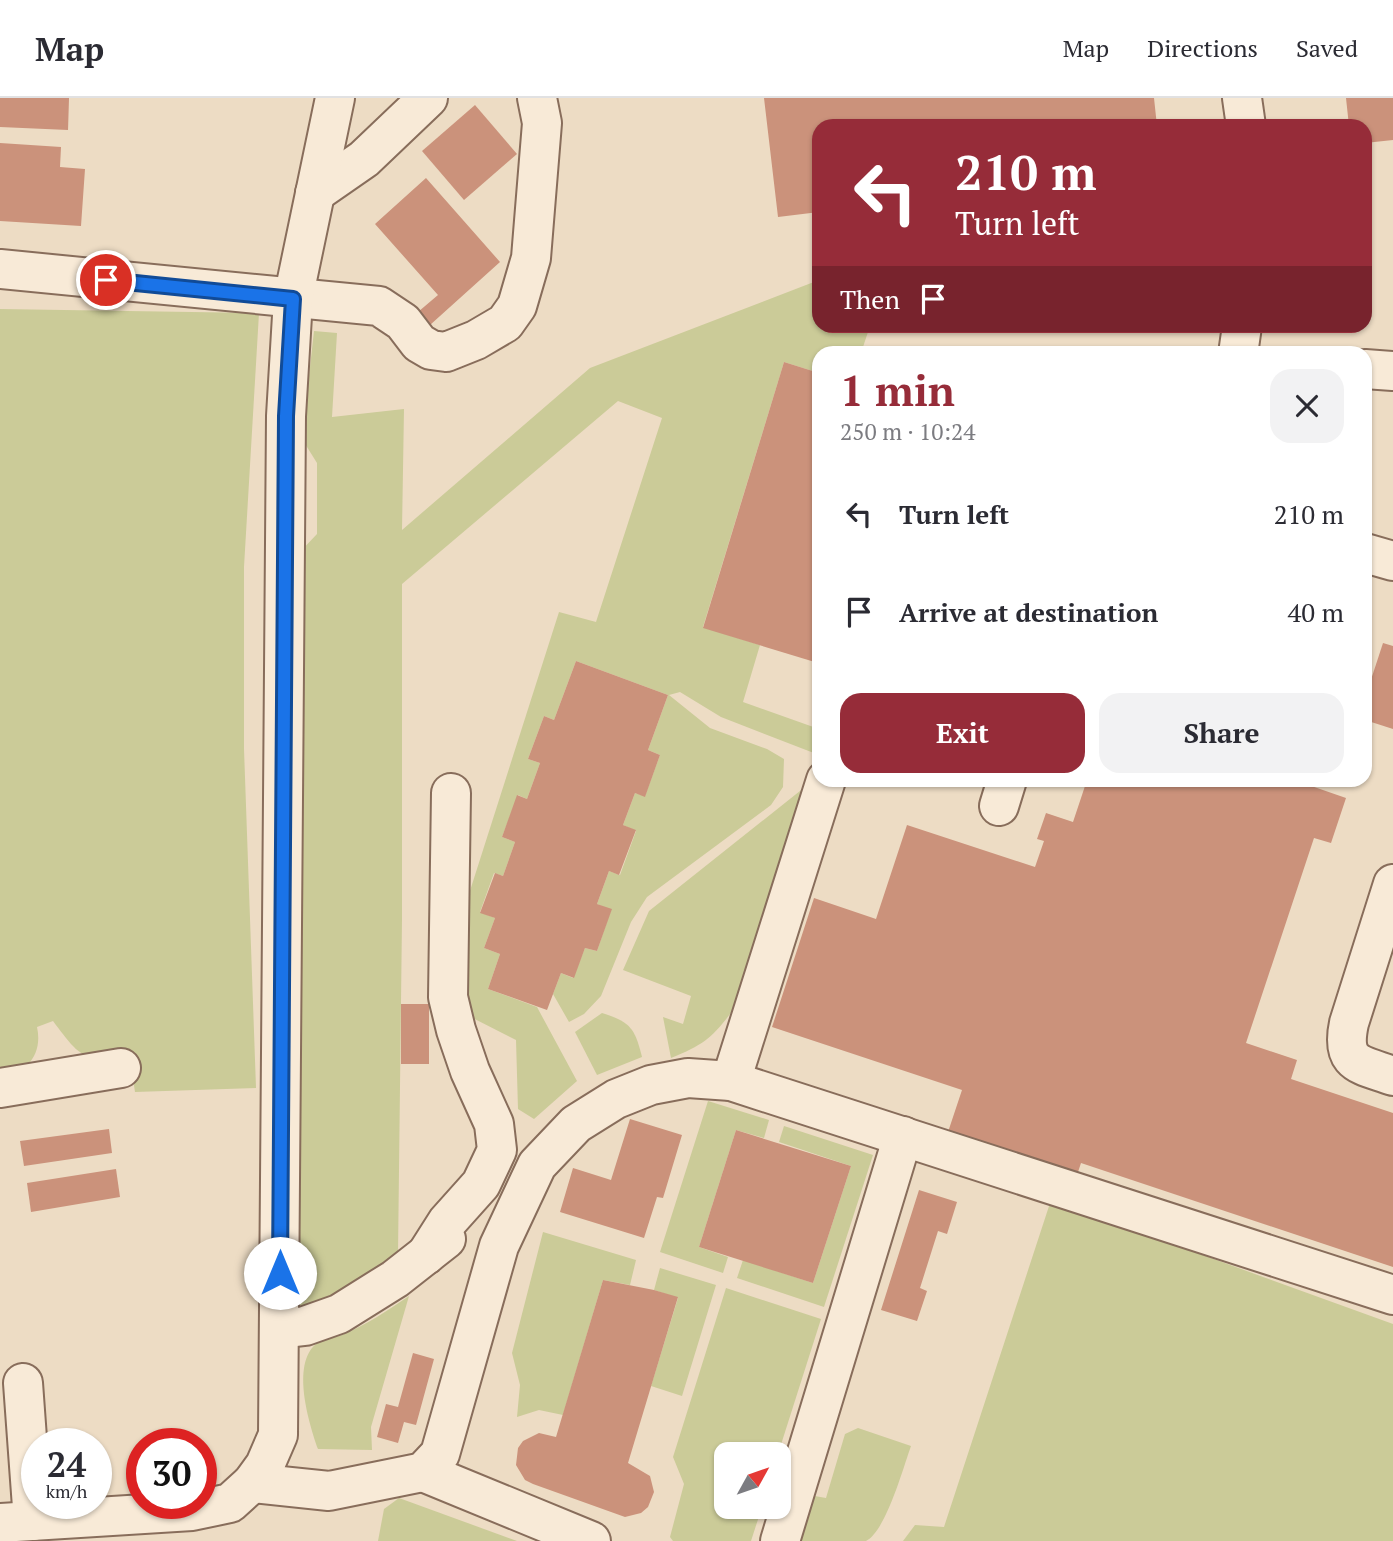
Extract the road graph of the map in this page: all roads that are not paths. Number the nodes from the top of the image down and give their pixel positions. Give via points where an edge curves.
1 (335, 98) edge
2 (428, 98) edge
3 (537, 98) edge
4 (1242, 98) edge
5 (1245, 119) edge
6 (315, 192) junction
7 (0, 270) edge
8 (293, 299) junction
9 (1372, 370) edge
10 (1393, 371) edge
11 (1372, 555) edge
12 (1393, 561) edge
13 (824, 787) edge
14 (451, 793) dead end
15 (1393, 884) edge
16 (121, 1068) dead end
17 (1393, 1076) edge
18 (731, 1081) junction
19 (0, 1088) edge
20 (903, 1136) junction
21 (537, 1164) junction
22 (426, 1255) junction
23 (1393, 1295) edge
24 (279, 1329) junction
25 (23, 1383) dead end
26 (423, 1472) junction
27 (252, 1483) junction
28 (16, 1522) edge
29 (590, 1541) edge
30 (780, 1541) edge

1 - 6 street
2 - 6 street via 365,159
3 - 8 street via 542,123 531,258 517,306 505,323 446,352 419,343 403,322 379,306
4 - 5 street
6 - 8 street
7 - 8 street
8 - 24 street via 286,416
9 - 10 street
11 - 12 street
13 - 18 street
14 - 22 street via 448,997 470,1071 494,1124 497,1150 481,1184 447,1222
15 - 17 street via 1345,1041 1355,1061
16 - 19 street
18 - 20 street
18 - 21 street via 688,1078 651,1085 616,1099 576,1124
20 - 23 street
20 - 30 street
21 - 22 street
21 - 26 street via 499,1246 440,1454
22 - 24 street via 339,1314
24 - 27 street via 278,1435
25 - 28 street
26 - 27 street via 329,1490
26 - 29 street
27 - 28 street via 230,1503 192,1511

